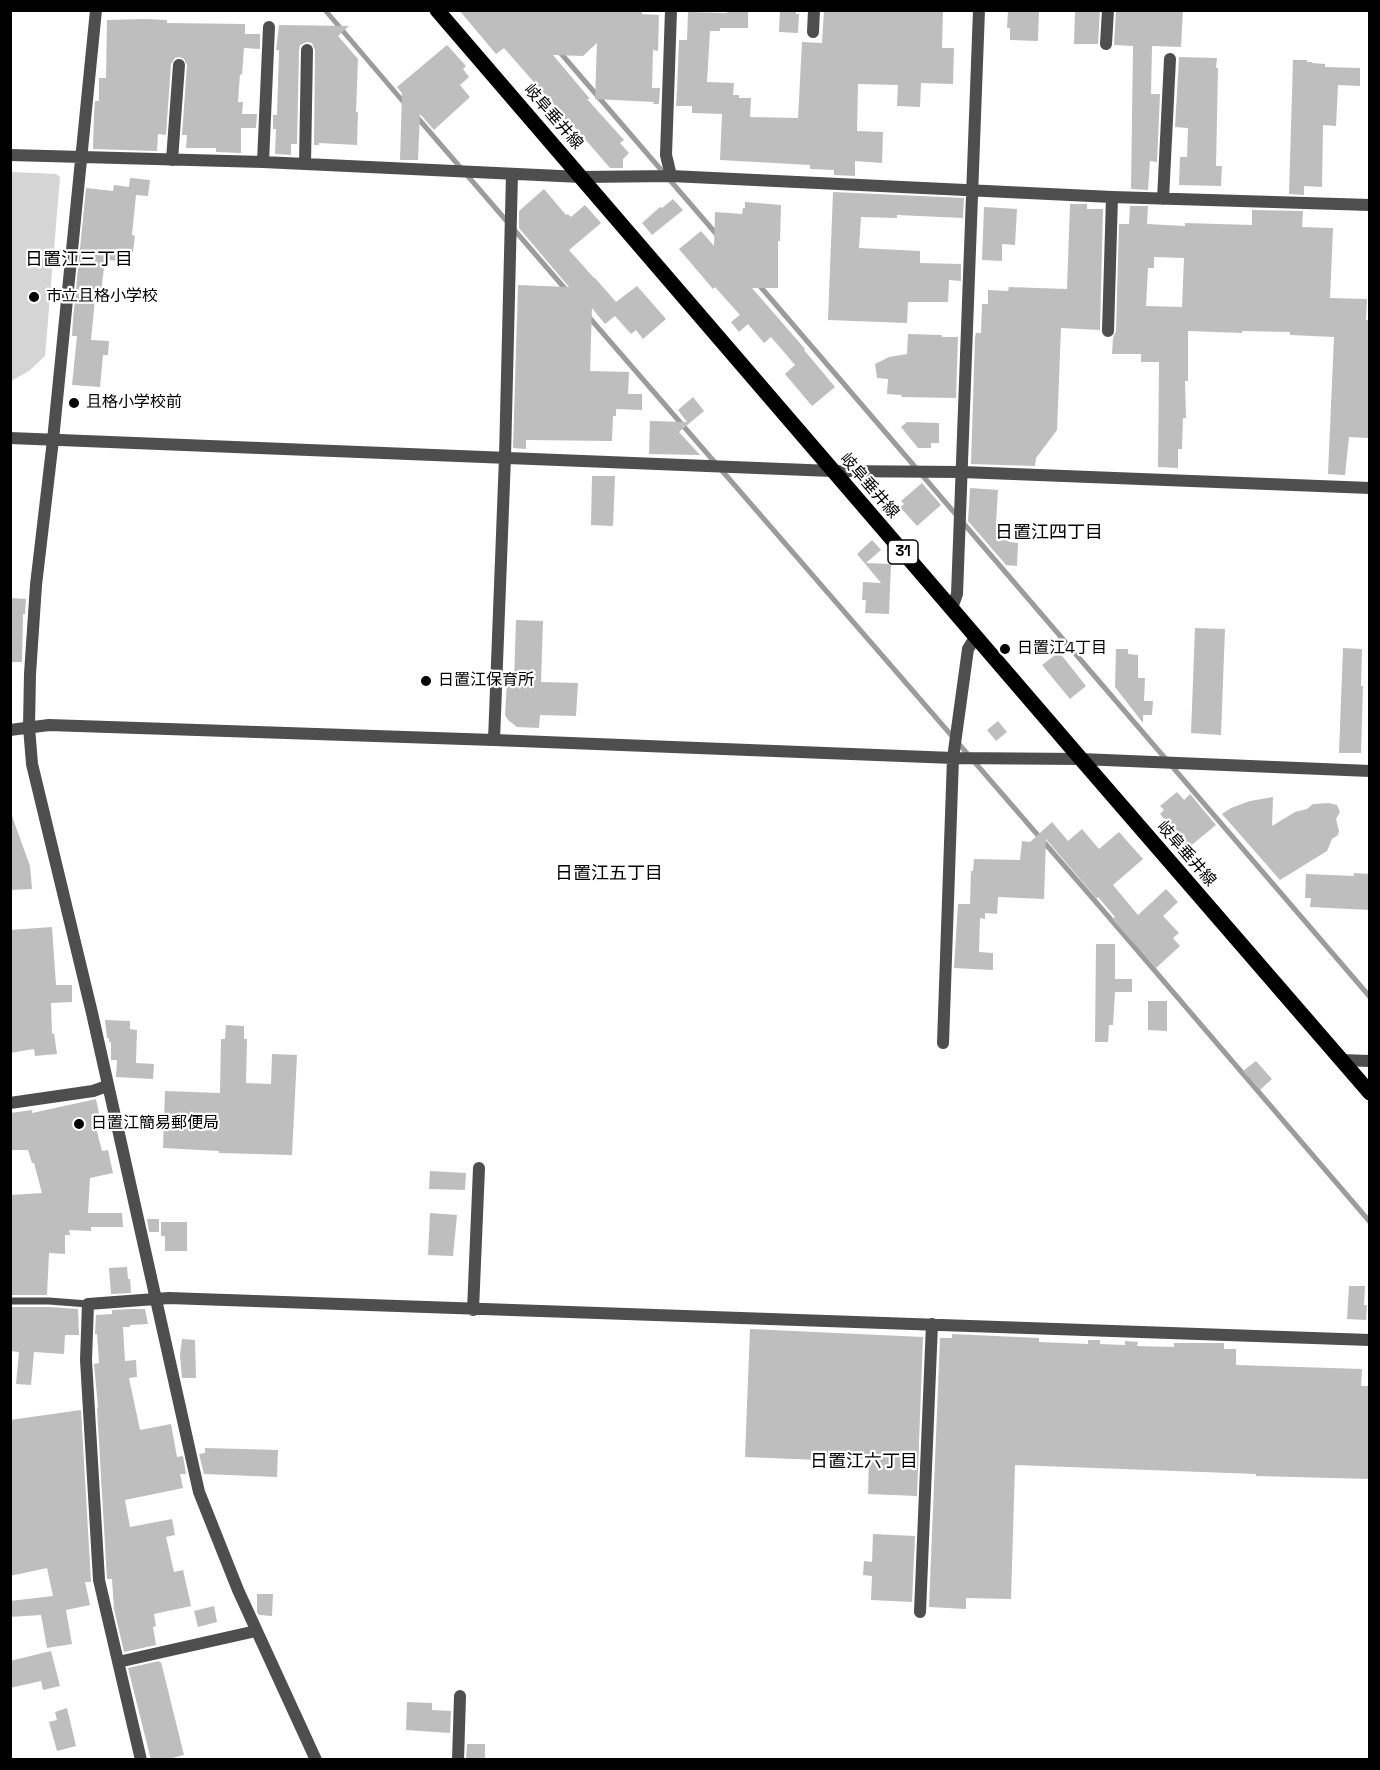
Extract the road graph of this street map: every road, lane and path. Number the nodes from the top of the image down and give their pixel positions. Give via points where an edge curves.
1 (96, 10) edge
2 (437, 10) edge
3 (671, 10) edge
4 (814, 10) edge
5 (979, 10) edge
6 (1108, 10) edge
7 (269, 27) dead end
8 (813, 32) dead end
9 (1107, 44) dead end
10 (307, 50) dead end
11 (1170, 58) dead end
12 (179, 65) dead end
13 (10, 155) edge
14 (82, 158) junction
15 (172, 160) junction
16 (263, 162) junction
17 (305, 164) junction
18 (512, 174) junction
19 (671, 176) junction
20 (581, 177) junction
21 (972, 189) junction
22 (1112, 197) junction
23 (1163, 199) junction
24 (1370, 205) edge
25 (1108, 331) dead end
26 (10, 438) edge
27 (53, 440) junction
28 (505, 457) junction
29 (832, 471) junction
30 (962, 472) junction
31 (1370, 488) edge
32 (952, 608) junction
33 (976, 636) junction
34 (29, 727) junction
35 (10, 730) edge
36 (494, 740) junction
37 (953, 758) junction
38 (1081, 759) junction
39 (1370, 771) edge
40 (943, 1043) dead end
41 (1340, 1060) junction
42 (1370, 1061) edge
43 (107, 1086) junction
44 (1370, 1093) edge
45 (10, 1103) edge
46 (479, 1168) dead end
47 (155, 1299) junction
48 (10, 1301) edge
49 (88, 1304) junction
50 (473, 1310) junction
51 (932, 1324) junction
52 (1370, 1340) edge
53 (920, 1612) dead end
54 (256, 1631) junction
55 (118, 1662) junction
56 (460, 1696) dead end
57 (141, 1760) edge
58 (315, 1760) edge
59 (458, 1760) edge

1 - 14 street
2 - 20 main road, 岐阜垂井線 / 31
3 - 19 street via 666,155
4 - 8 street
5 - 21 street
6 - 9 street
7 - 16 street
10 - 17 street
11 - 23 street
12 - 15 street
13 - 14 street
14 - 15 street
14 - 27 street
15 - 16 street
16 - 17 street
17 - 18 street
18 - 20 street
18 - 28 street
19 - 20 street
19 - 21 street
20 - 29 main road, 岐阜垂井線 / 31
21 - 22 street
21 - 30 street
22 - 23 street
22 - 25 street
23 - 24 street
26 - 27 street
27 - 28 street
27 - 34 street via 36,585
28 - 29 street
28 - 36 street
29 - 30 street
29 - 32 main road, 岐阜垂井線 / 31
30 - 31 street
30 - 32 street via 957,594
32 - 33 main road, 岐阜垂井線 / 31
33 - 37 street via 968,649
33 - 38 main road, 岐阜垂井線 / 31
34 - 35 street
34 - 36 street
34 - 43 street via 32,764
36 - 37 street
37 - 38 street
37 - 40 street
38 - 39 street
38 - 41 main road, 岐阜垂井線 / 31
41 - 42 street
41 - 44 main road, 岐阜垂井線 / 31
43 - 45 street
43 - 47 street
46 - 50 street
47 - 49 street
47 - 50 street
47 - 54 street via 199,1492
48 - 49 lane
49 - 55 street via 86,1360 99,1580
50 - 51 street
51 - 52 street
51 - 53 street
54 - 55 street
54 - 58 street
55 - 57 street
56 - 59 street

